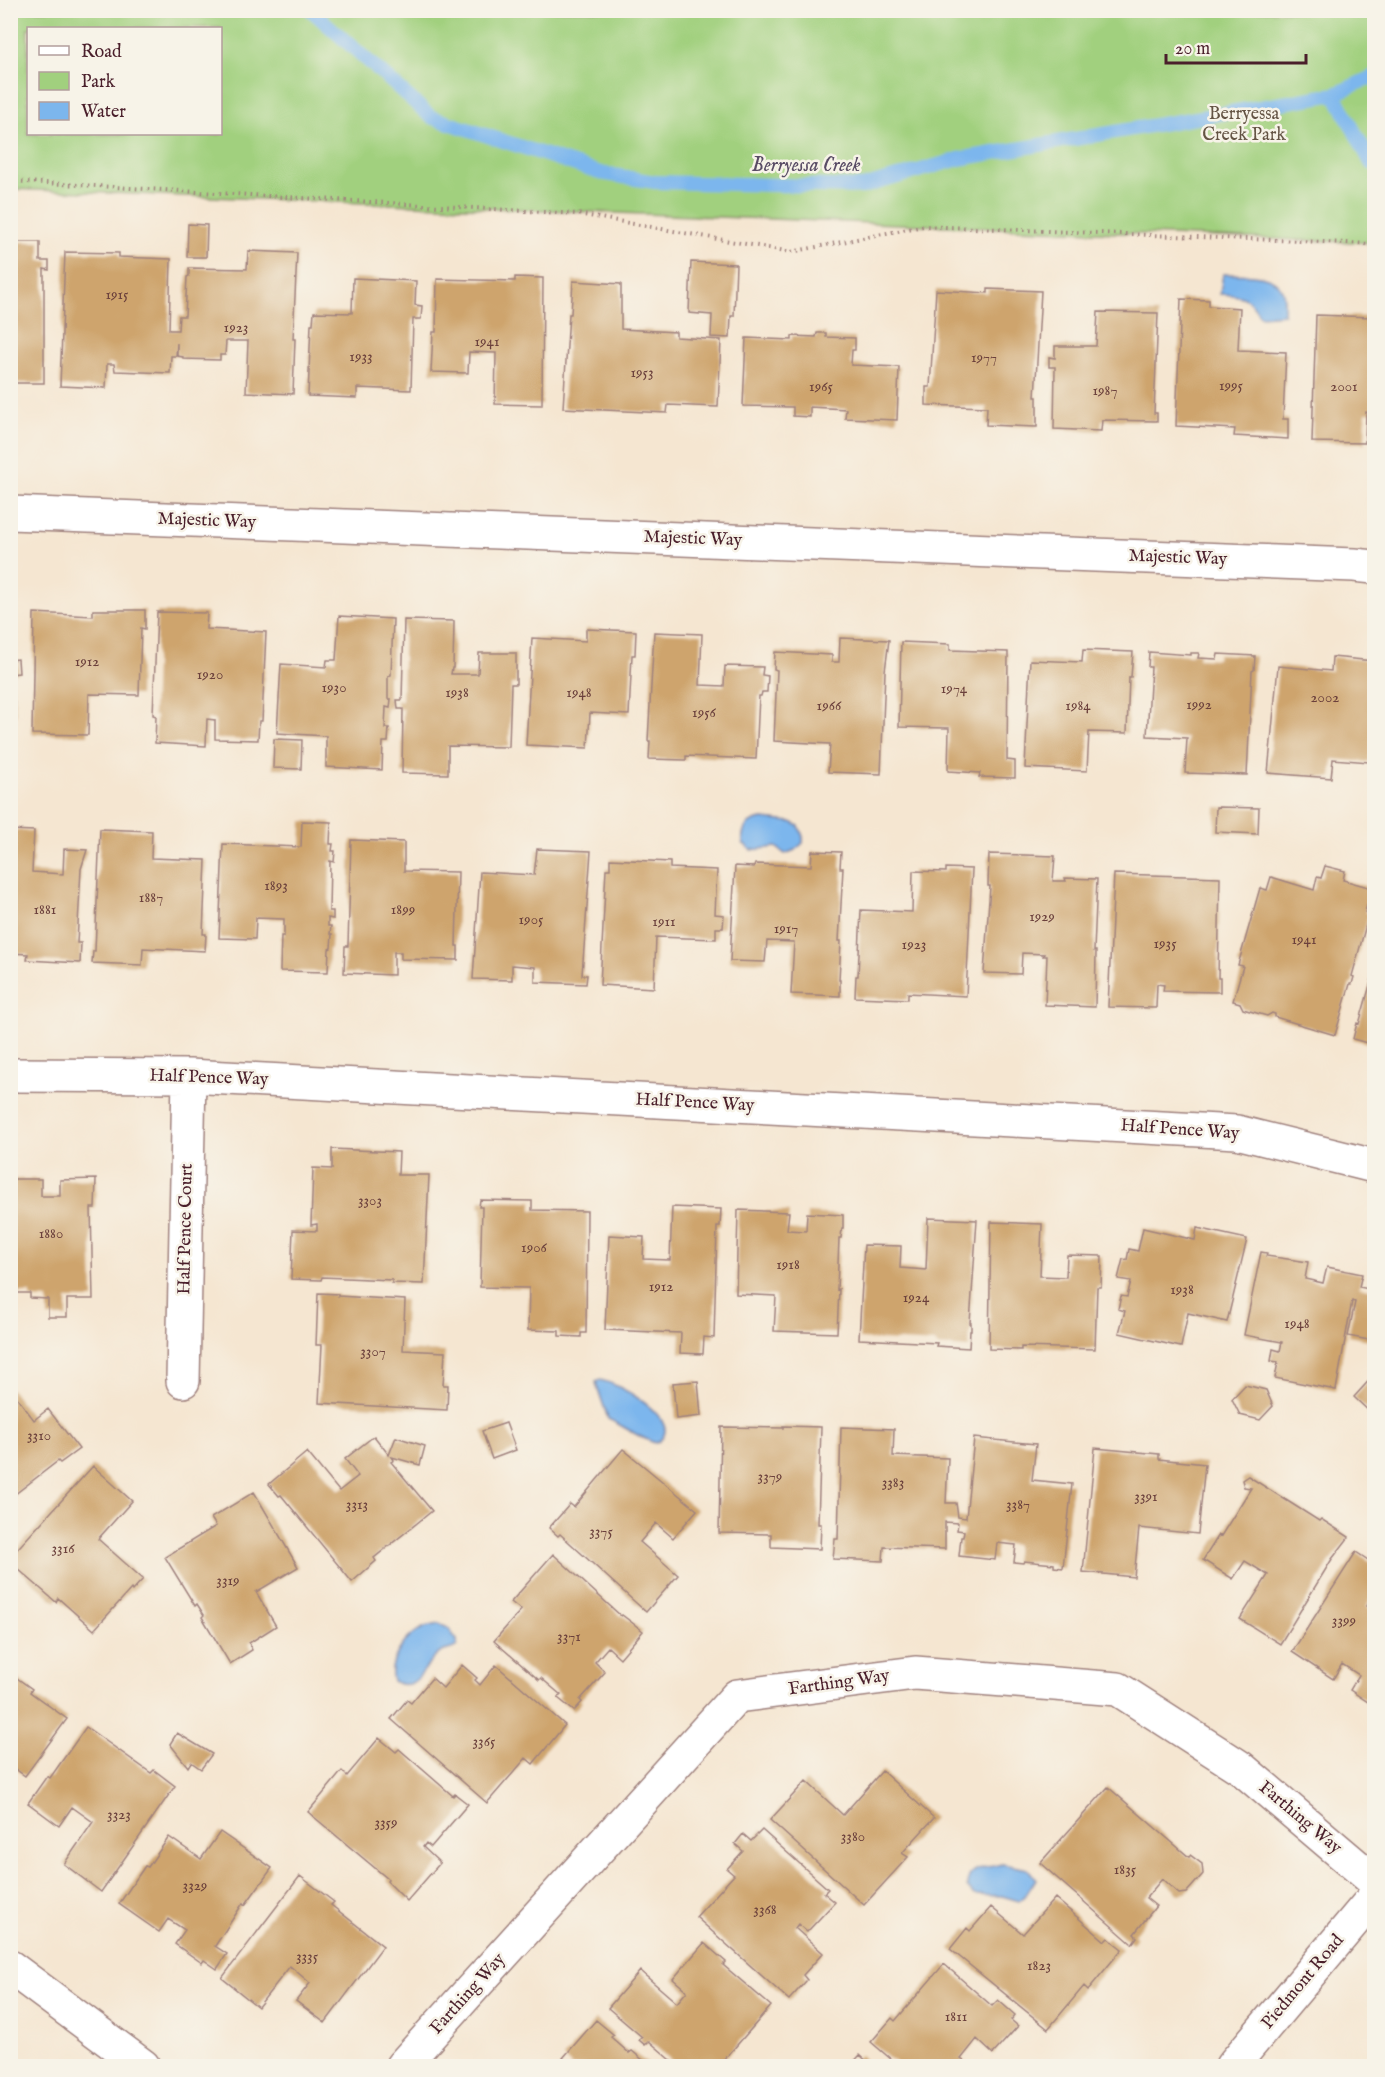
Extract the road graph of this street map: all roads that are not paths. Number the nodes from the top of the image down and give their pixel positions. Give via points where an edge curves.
1 (10, 513) edge
2 (1374, 567) edge
3 (10, 1075) edge
4 (189, 1076) junction
5 (1374, 1166) edge
6 (183, 1382) dead end
7 (1374, 1881) edge
8 (1374, 1897) edge
9 (10, 1967) edge
10 (143, 2067) edge
11 (402, 2067) edge
12 (1232, 2067) edge

1 - 2 street, Majestic Way
3 - 4 street, Half Pence Way
4 - 5 street, Half Pence Way via 1237,1132
4 - 6 street, Half Pence Court
7 - 11 street, Farthing Way via 1241,1768 1118,1689 915,1672 737,1696
8 - 12 street, Piedmont Road
9 - 10 street

